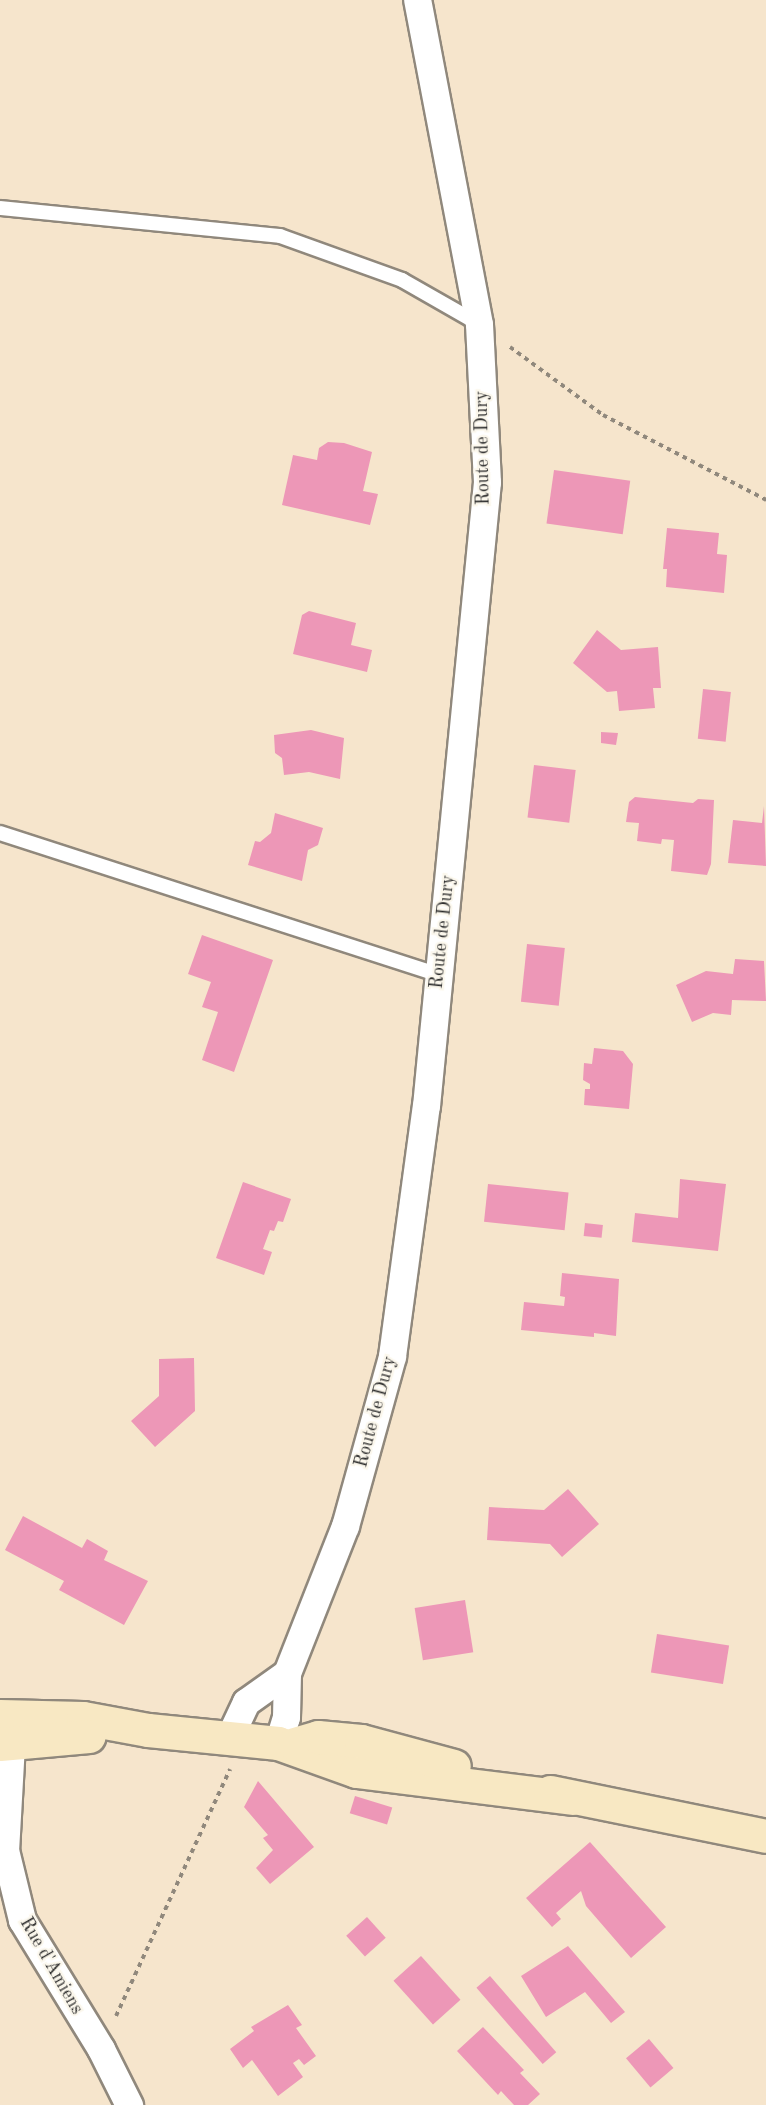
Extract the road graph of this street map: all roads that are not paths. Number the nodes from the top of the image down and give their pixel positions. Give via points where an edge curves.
1 (417, 0) edge
2 (0, 208) edge
3 (479, 324) junction
4 (0, 833) edge
5 (439, 975) junction
6 (288, 1673) junction
7 (4, 1735) edge
8 (235, 1741) junction
9 (284, 1744) junction
10 (766, 1836) edge
11 (129, 2105) edge

1 - 3 street, Route de Dury
2 - 3 lane via 280,236 402,280
3 - 5 street, Route de Dury via 487,482
4 - 5 lane
5 - 6 street, Route de Dury via 426,1106 392,1356 345,1526
6 - 8 street via 246,1702
6 - 9 street, Route de Dury
7 - 8 main road via 83,1718
7 - 11 street, Rue d'Amiens via 4,1850 22,1920 101,2049
8 - 9 main road
9 - 10 main road via 356,1771 572,1798

